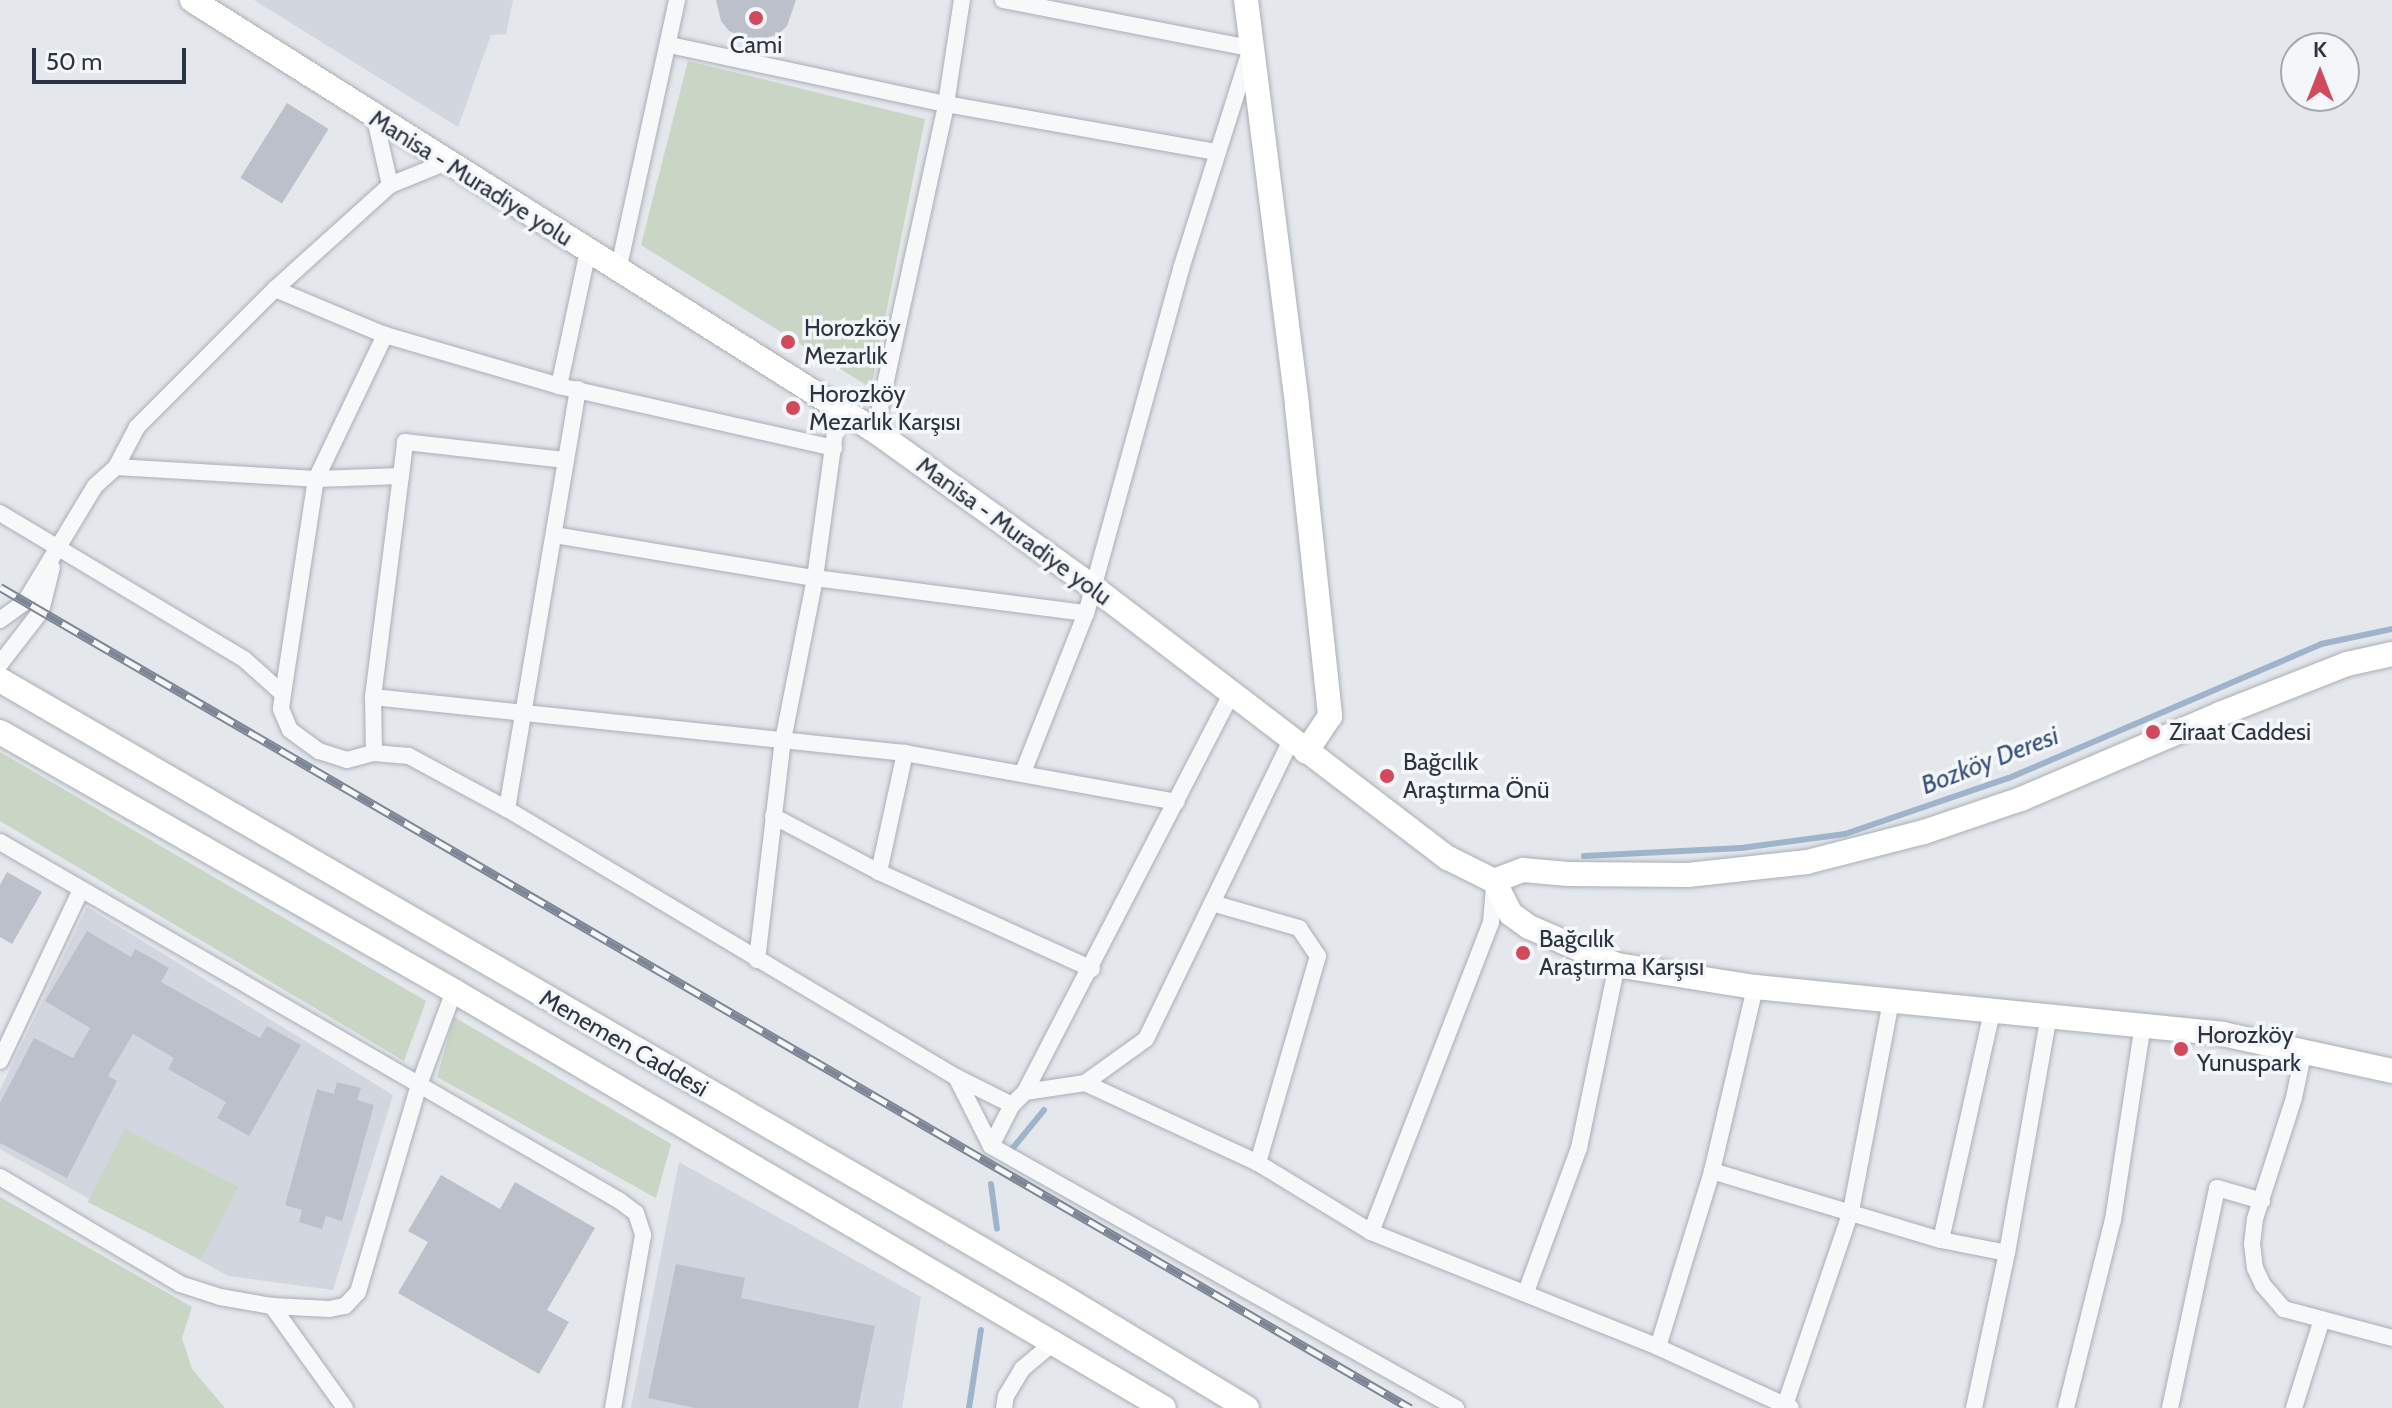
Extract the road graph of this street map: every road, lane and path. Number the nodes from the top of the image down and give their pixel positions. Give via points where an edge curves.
1 (677, 0) edge
2 (962, 0) edge
3 (1003, 0) edge
4 (1246, 0) edge
5 (202, 3) edge
6 (670, 45) junction
7 (1251, 48) junction
8 (946, 104) junction
9 (375, 119) junction
10 (1216, 152) junction
11 (447, 162) junction
12 (390, 185) junction
13 (588, 251) junction
14 (618, 271) junction
15 (275, 289) junction
16 (385, 335) junction
17 (559, 386) junction
18 (578, 389) junction
19 (838, 409) junction
20 (875, 431) junction
21 (834, 448) junction
22 (566, 460) junction
23 (116, 467) junction
24 (401, 476) junction
25 (316, 479) junction
26 (0, 513) edge
27 (554, 535) junction
28 (56, 550) junction
29 (815, 578) junction
30 (1093, 587) junction
31 (1086, 613) junction
32 (0, 620) edge
33 (2392, 654) edge
34 (0, 664) edge
35 (0, 680) edge
36 (283, 694) junction
37 (1231, 694) junction
38 (373, 697) junction
39 (522, 710) junction
40 (0, 732) edge
41 (783, 740) junction
42 (1298, 746) junction
43 (374, 753) junction
44 (905, 753) junction
45 (1023, 772) junction
46 (1177, 802) junction
47 (507, 809) junction
48 (773, 816) junction
49 (0, 842) edge
50 (879, 872) junction
51 (1494, 881) junction
52 (81, 890) junction
53 (1212, 903) junction
54 (757, 960) junction
55 (1617, 965) junction
56 (1092, 969) junction
57 (1755, 987) junction
58 (454, 991) junction
59 (1891, 1001) junction
60 (1993, 1008) junction
61 (2049, 1014) junction
62 (2143, 1024) junction
63 (2304, 1050) junction
64 (0, 1061) edge
65 (2392, 1071) edge
66 (956, 1077) junction
67 (1085, 1083) junction
68 (419, 1085) junction
69 (1025, 1092) junction
70 (1012, 1105) junction
71 (991, 1146) junction
72 (1258, 1163) junction
73 (1712, 1171) junction
74 (0, 1177) edge
75 (2262, 1201) junction
76 (1851, 1211) junction
77 (1371, 1232) junction
78 (1941, 1240) junction
79 (2007, 1253) junction
80 (1526, 1292) junction
81 (272, 1306) junction
82 (2322, 1319) junction
83 (2392, 1338) edge
84 (1053, 1343) junction
85 (1658, 1347) junction
86 (1786, 1407) edge
87 (345, 1408) edge
88 (613, 1408) edge
89 (1004, 1408) edge
90 (1164, 1408) edge
91 (1247, 1408) edge
92 (1456, 1408) edge
93 (1974, 1408) edge
94 (2066, 1408) edge
95 (2170, 1408) edge
96 (2294, 1408) edge

1 - 6 street
2 - 8 street
3 - 7 street
4 - 7 main road
5 - 9 main road, Manisa - Muradiye yolu
6 - 8 street
6 - 14 street
7 - 10 street
7 - 42 main road via 1330,716
8 - 10 street
8 - 20 street
9 - 11 main road, Manisa - Muradiye yolu
9 - 12 street
10 - 30 street
11 - 12 street
11 - 13 main road, Manisa - Muradiye yolu
12 - 15 street
13 - 14 main road, Manisa - Muradiye yolu
13 - 17 street
14 - 19 main road, Manisa - Muradiye yolu
15 - 16 street
15 - 23 street via 137,427
16 - 17 street
16 - 25 street
17 - 18 street
18 - 21 street
18 - 22 street
19 - 20 main road, Manisa - Muradiye yolu
19 - 21 street
20 - 30 main road, Manisa - Muradiye yolu
21 - 29 street
22 - 24 street via 405,442
22 - 27 street
23 - 25 street
23 - 28 street via 95,486
24 - 25 street
24 - 38 street
25 - 36 street
26 - 28 street
27 - 29 street
27 - 39 street
28 - 32 street via 25,602
28 - 34 street via 41,611
28 - 36 street via 244,659
29 - 31 street
29 - 41 street
30 - 31 street
30 - 37 main road, Manisa - Muradiye yolu
31 - 45 street
33 - 51 main road via 2347,664 2021,799 1924,832 1807,862 1688,875 1523,870
35 - 91 main road, Menemen Caddesi
36 - 43 street via 281,709 290,730 319,751 347,760
37 - 42 main road, Manisa - Muradiye yolu
37 - 46 street
38 - 39 street
38 - 43 street
39 - 41 street
39 - 47 street
40 - 58 main road, Menemen Caddesi
41 - 44 street
41 - 48 street
42 - 51 main road, Manisa - Muradiye yolu via 1448,858
42 - 53 street
43 - 47 street via 409,756
44 - 45 street
44 - 50 street
45 - 46 street
46 - 56 street
47 - 54 street
48 - 50 street
48 - 54 street
49 - 52 street
50 - 56 street
51 - 55 main road via 1511,914 1529,927
51 - 77 street via 1491,922
52 - 64 street
52 - 68 street
53 - 67 street via 1146,1039
53 - 72 street via 1299,928 1318,956
54 - 66 street
55 - 57 main road
55 - 80 street via 1579,1148
56 - 69 street
57 - 59 main road
57 - 73 street
58 - 68 street
58 - 84 main road, Menemen Caddesi
59 - 60 main road
59 - 76 street
60 - 61 main road
60 - 78 street
61 - 62 main road
61 - 79 street
62 - 63 main road
62 - 94 street via 2113,1220
63 - 65 main road
63 - 75 street
66 - 70 street
66 - 71 street
67 - 69 street
67 - 72 street
68 - 81 street via 358,1292 345,1306 329,1309
68 - 88 street via 636,1213 643,1235
69 - 70 street
70 - 71 street
71 - 92 street
72 - 77 street
73 - 76 street
73 - 85 street
74 - 81 street via 180,1284
75 - 82 street via 2252,1244 2263,1285 2284,1309
75 - 95 street via 2217,1188
76 - 78 street
76 - 86 street
77 - 80 street
78 - 79 street
79 - 93 street
80 - 85 street
81 - 87 street
82 - 83 street
82 - 96 street
84 - 89 street via 1022,1369
84 - 90 main road, Menemen Caddesi
85 - 86 street

